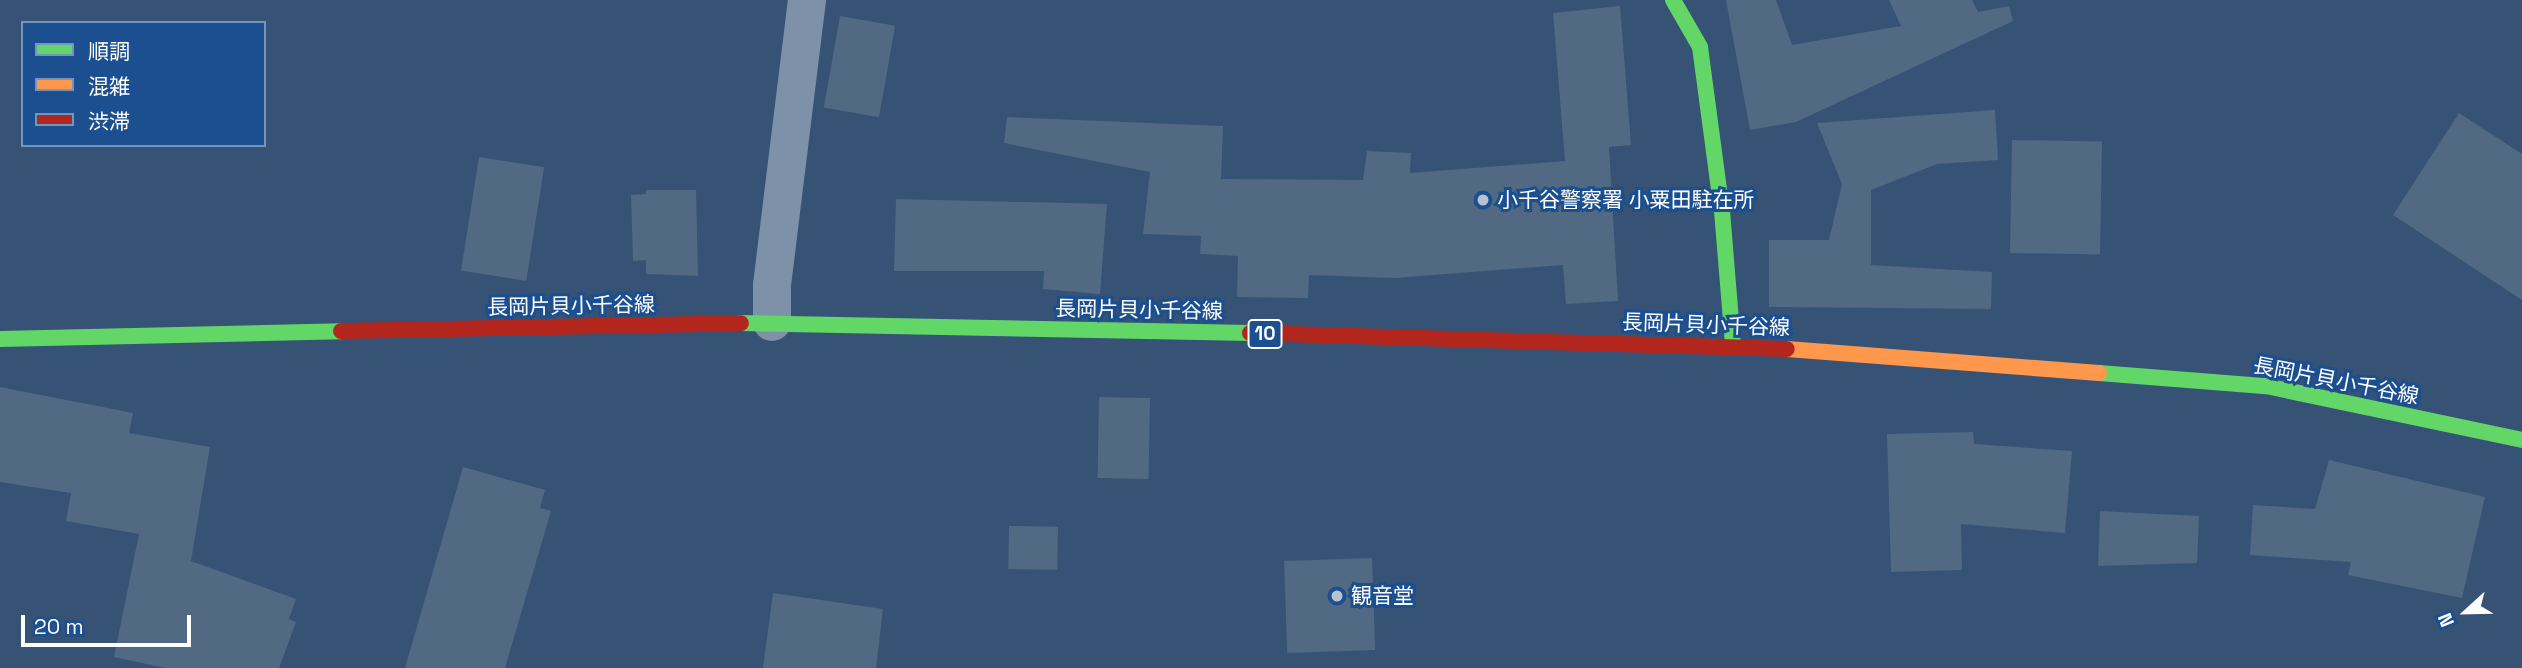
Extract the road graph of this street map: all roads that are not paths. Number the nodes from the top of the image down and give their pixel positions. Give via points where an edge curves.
1 (807, 0) edge
2 (1673, 0) edge
3 (772, 322) junction
4 (0, 339) edge
5 (1733, 345) junction
6 (2522, 440) edge

1 - 3 street via 772,285
2 - 5 main road via 1700,47 1722,211
3 - 4 main road, 長岡片貝小千谷線 / 10
3 - 5 main road, 長岡片貝小千谷線 / 10
5 - 6 main road, 長岡片貝小千谷線 / 10 via 2266,386

